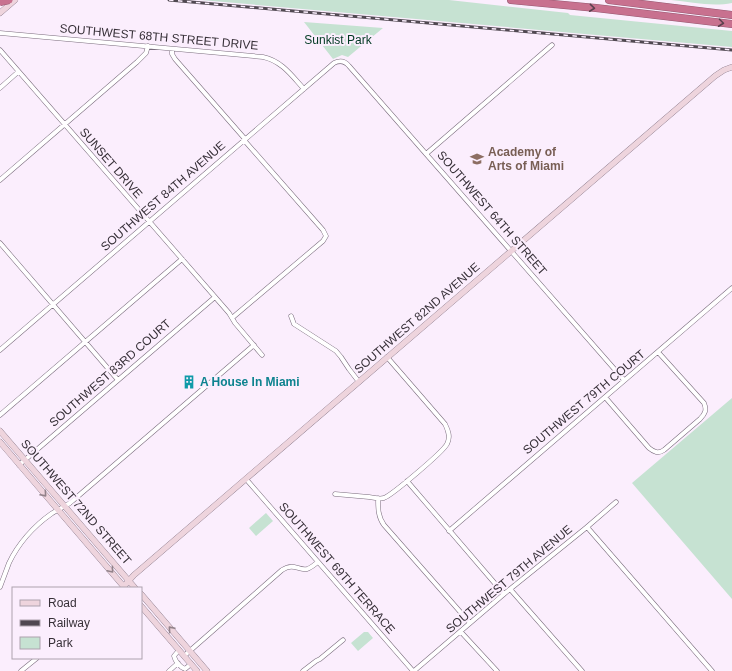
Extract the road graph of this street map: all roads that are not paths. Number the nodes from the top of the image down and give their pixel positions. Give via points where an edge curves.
1 (3, 0) edge
2 (9, 0) edge
3 (15, 0) edge
4 (511, 0) edge
5 (609, 0) edge
6 (0, 2) edge
7 (0, 13) edge
8 (732, 15) edge
9 (732, 24) edge
10 (0, 33) edge
11 (552, 45) dead end
12 (148, 46) junction
13 (172, 48) junction
14 (0, 50) edge
15 (342, 61) joint
16 (731, 68) edge
17 (18, 72) junction
18 (0, 88) edge
19 (304, 89) junction
20 (64, 124) junction
21 (244, 140) junction
22 (426, 154) junction
23 (0, 180) edge
24 (149, 222) junction
25 (0, 243) edge
26 (511, 251) junction
27 (182, 259) junction
28 (732, 288) edge
29 (215, 297) junction
30 (53, 304) junction
31 (291, 316) dead end
32 (232, 318) junction
33 (85, 343) junction
34 (254, 345) junction
35 (0, 350) edge
36 (658, 352) junction
37 (262, 355) dead end
38 (388, 357) junction
39 (118, 380) junction
40 (624, 380) junction
41 (360, 382) junction
42 (605, 397) junction
43 (0, 415) edge
44 (0, 433) edge
45 (0, 442) edge
46 (25, 460) junction
47 (19, 465) junction
48 (246, 479) junction
49 (406, 481) junction
50 (335, 494) dead end
51 (378, 498) junction
52 (616, 502) dead end
53 (65, 506) junction
54 (58, 510) junction
55 (586, 527) junction
56 (449, 531) junction
57 (318, 562) junction
58 (129, 580) junction
59 (0, 586) edge
60 (123, 587) edge
61 (134, 587) edge
62 (510, 589) junction
63 (504, 594) junction
64 (142, 595) edge
65 (142, 607) edge
66 (470, 623) junction
67 (461, 632) junction
68 (343, 640) dead end
69 (179, 650) junction
70 (189, 650) junction
71 (184, 656) junction
72 (36, 659) edge
73 (178, 663) junction
74 (191, 664) junction
75 (26, 667) junction
76 (21, 671) edge
77 (30, 671) edge
78 (169, 671) edge
79 (197, 671) edge
80 (207, 671) edge
81 (303, 671) edge
82 (414, 671) edge
83 (497, 671) edge
84 (582, 671) edge
85 (712, 671) edge

1 - 6 street
2 - 6 highway, bridge
3 - 7 street
4 -> 9 highway
5 - 8 highway
10 - 12 street, SOUTHWEST 68TH STREET DRIVE
11 - 22 street
12 - 13 street, SOUTHWEST 68TH STREET DRIVE
12 - 20 street via 142,57
13 - 19 street, SOUTHWEST 68TH STREET DRIVE via 274,60
13 - 21 street via 175,59
14 - 17 street, SUNSET DRIVE
15 - 19 street, SOUTHWEST 84TH AVENUE via 338,61
15 - 22 street, SOUTHWEST 64TH STREET
16 - 26 street, SOUTHWEST 82ND AVENUE via 715,76
17 - 18 street
17 - 20 street, SUNSET DRIVE
19 - 21 street, SOUTHWEST 84TH AVENUE
20 - 23 street
20 - 24 street, SUNSET DRIVE
21 - 24 street, SOUTHWEST 84TH AVENUE
21 - 32 street via 326,236
22 - 26 street, SOUTHWEST 64TH STREET
24 - 27 street, SUNSET DRIVE
24 - 30 street, SOUTHWEST 84TH AVENUE
25 - 30 street
26 - 38 street, SOUTHWEST 82ND AVENUE
26 - 40 street, SOUTHWEST 64TH STREET
27 - 29 street, SUNSET DRIVE
27 - 33 street
28 - 36 street, SOUTHWEST 79TH COURT
29 - 32 street, SUNSET DRIVE
29 - 39 street, SOUTHWEST 83RD COURT
30 - 33 street
30 - 35 street, SOUTHWEST 84TH AVENUE
31 - 41 street via 294,324 336,351
32 - 34 street, SUNSET DRIVE
33 - 39 street
33 - 43 street
34 - 37 street, SUNSET DRIVE
34 - 53 street
36 - 40 street, SOUTHWEST 79TH COURT
36 - 42 street via 704,404 706,410 700,419 664,450 656,452 649,448
38 - 41 street, SOUTHWEST 82ND AVENUE
38 - 49 street via 440,418 449,433 444,449
39 - 46 street, SOUTHWEST 83RD COURT
40 - 42 street, SOUTHWEST 79TH COURT
41 - 48 street, SOUTHWEST 82ND AVENUE
42 - 56 street, SOUTHWEST 79TH COURT
44 - 46 street, SOUTHWEST 72ND STREET
45 - 47 street, SOUTHWEST 72ND STREET
46 - 47 street, SOUTHWEST 83RD COURT
46 - 53 street, SOUTHWEST 72ND STREET
47 -> 54 street, SOUTHWEST 72ND STREET
48 - 57 street, SOUTHWEST 69TH TERRACE
48 - 58 street, SOUTHWEST 82ND AVENUE
49 - 51 street via 386,498
49 - 56 street
50 - 51 street
51 - 66 street via 378,513 384,525
52 - 55 street, SOUTHWEST 79TH AVENUE
53 - 54 street
53 - 58 street, SOUTHWEST 72ND STREET
54 - 59 street via 38,525 20,545
54 -> 60 street, SOUTHWEST 72ND STREET
55 - 62 street, SOUTHWEST 79TH AVENUE
55 - 85 street
56 - 63 street
57 - 70 street via 308,569 290,566 282,570
57 - 82 street, SOUTHWEST 69TH TERRACE
58 - 60 street, SOUTHWEST 82ND AVENUE
58 - 61 street, SOUTHWEST 72ND STREET
62 - 63 street, SOUTHWEST 79TH AVENUE
62 - 84 street
63 - 66 street, SOUTHWEST 79TH AVENUE
70 -> 64 street
65 - 69 street
66 - 67 street, SOUTHWEST 79TH AVENUE
67 - 82 street, SOUTHWEST 79TH AVENUE
67 - 83 street
68 - 81 street
69 - 71 street
69 - 73 street via 174,656
70 - 71 street
70 - 80 street
71 - 74 street
72 - 75 street
73 - 74 street via 185,669
73 - 78 street
74 - 79 street
75 - 76 street
75 - 77 street

